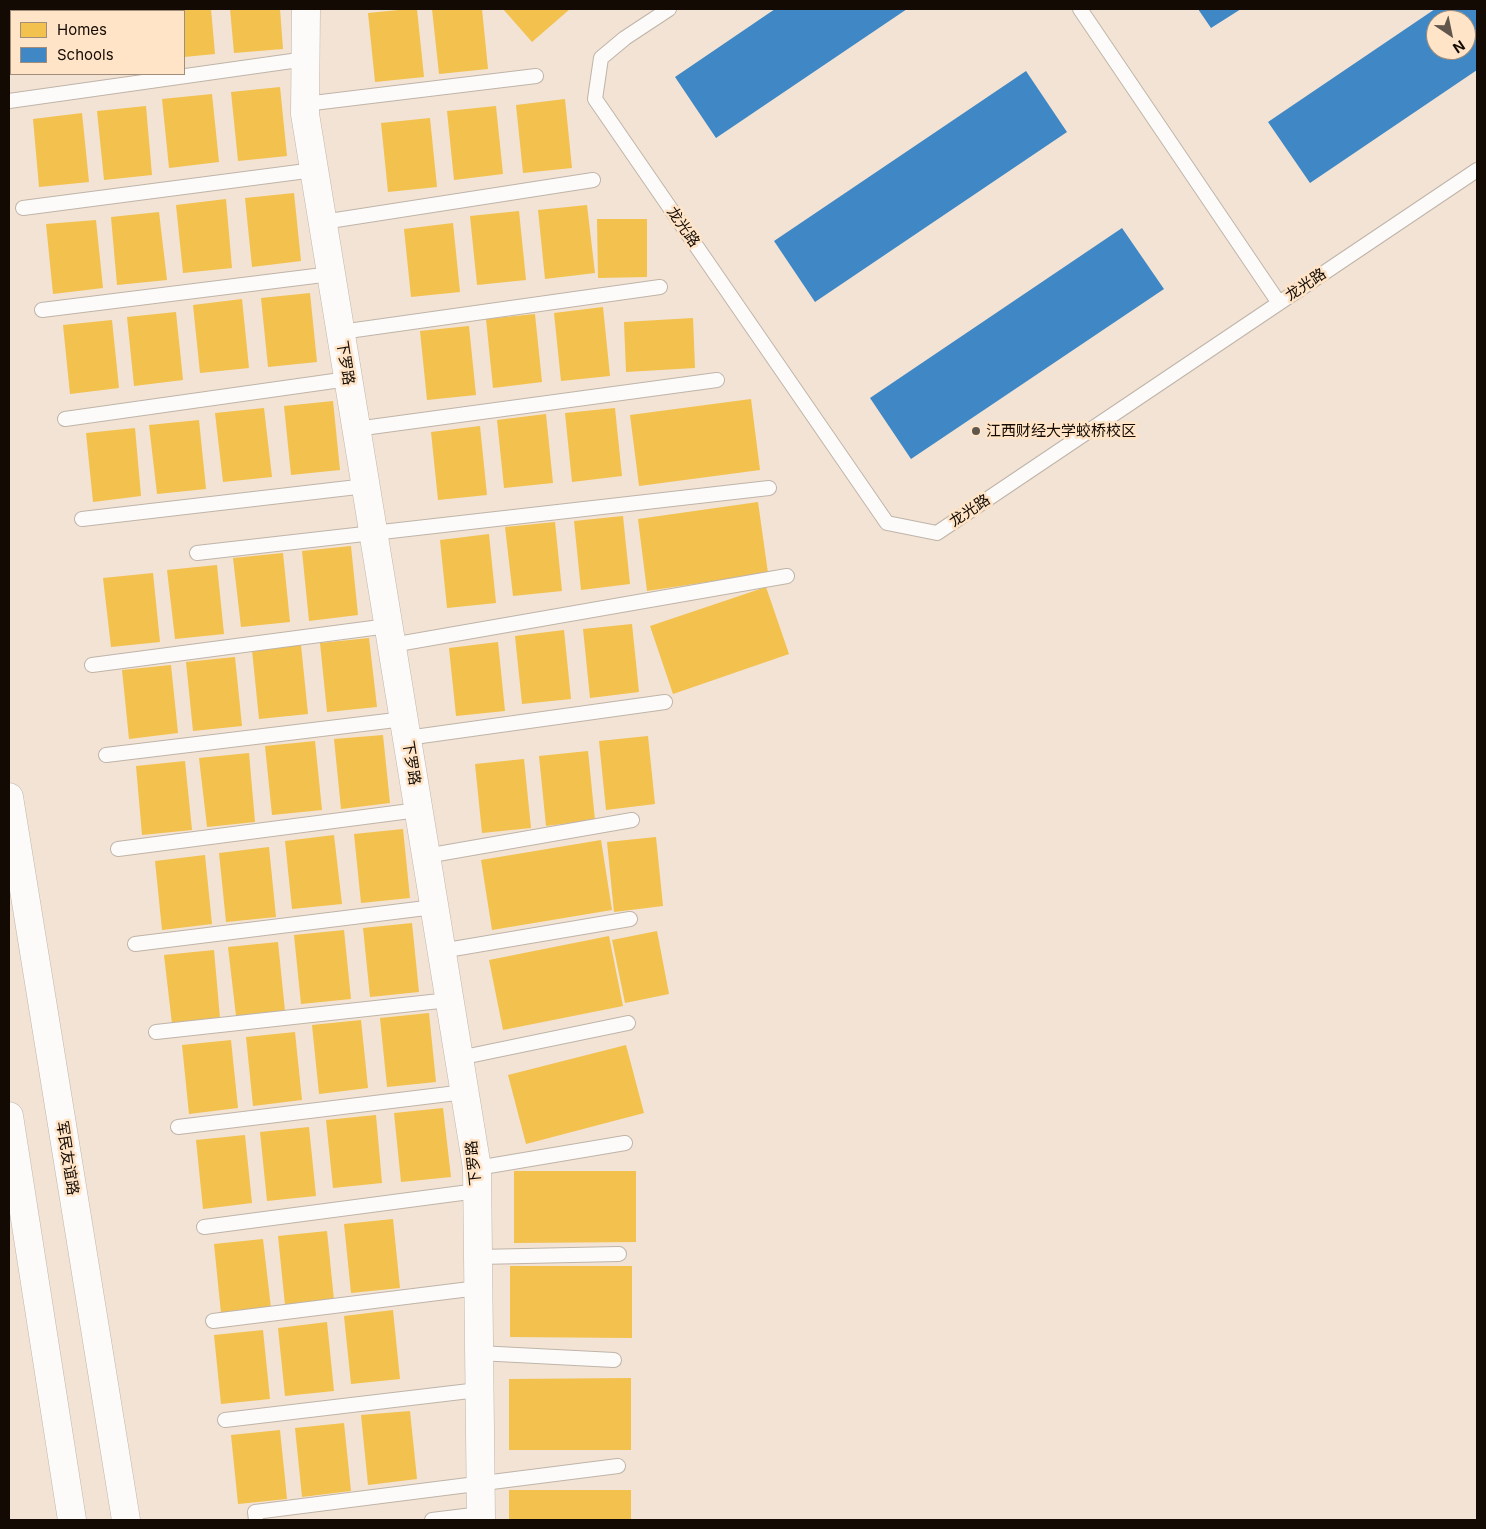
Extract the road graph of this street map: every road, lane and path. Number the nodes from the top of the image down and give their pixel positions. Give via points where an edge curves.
1 (306, 9) edge
2 (669, 9) edge
3 (1080, 9) edge
4 (306, 59) junction
5 (536, 76) dead end
6 (9, 101) edge
7 (305, 104) junction
8 (314, 170) junction
9 (1477, 170) edge
10 (593, 180) dead end
11 (23, 208) dead end
12 (323, 222) junction
13 (331, 274) junction
14 (660, 287) dead end
15 (1279, 304) junction
16 (42, 310) dead end
17 (340, 332) junction
18 (348, 379) junction
19 (717, 380) dead end
20 (65, 419) dead end
21 (356, 429) junction
22 (366, 486) junction
23 (769, 488) dead end
24 (82, 519) dead end
25 (373, 533) junction
26 (197, 553) dead end
27 (787, 576) dead end
28 (390, 636) junction
29 (92, 665) dead end
30 (665, 702) dead end
31 (405, 728) junction
32 (106, 754) dead end
33 (9, 797) edge
34 (418, 810) junction
35 (632, 820) dead end
36 (118, 850) dead end
37 (426, 856) junction
38 (434, 907) junction
39 (630, 919) dead end
40 (135, 944) dead end
41 (441, 951) junction
42 (449, 1000) junction
43 (628, 1023) dead end
44 (156, 1032) dead end
45 (459, 1058) junction
46 (465, 1092) junction
47 (9, 1116) edge
48 (178, 1127) dead end
49 (625, 1143) dead end
50 (477, 1179) junction
51 (204, 1227) dead end
52 (619, 1254) dead end
53 (478, 1256) junction
54 (478, 1288) junction
55 (213, 1321) dead end
56 (478, 1353) junction
57 (614, 1360) dead end
58 (478, 1390) junction
59 (225, 1420) dead end
60 (618, 1466) dead end
61 (481, 1484) junction
62 (481, 1517) edge
63 (72, 1520) edge
64 (126, 1520) edge
65 (256, 1520) edge
66 (432, 1520) edge

1 - 4 street, 下罗路
2 - 15 lane, 龙光路 via 601,58 595,99 887,524 937,533
3 - 15 lane
4 - 6 lane
4 - 7 street, 下罗路
5 - 7 lane
7 - 8 street, 下罗路
8 - 11 lane
8 - 12 street, 下罗路
9 - 15 lane, 龙光路
10 - 12 lane
12 - 13 street, 下罗路
13 - 16 lane
13 - 17 street, 下罗路
14 - 17 lane
17 - 18 street, 下罗路
18 - 20 lane
18 - 21 street, 下罗路
19 - 21 lane
21 - 22 street, 下罗路
22 - 24 lane
22 - 25 street, 下罗路
23 - 25 lane
25 - 26 lane
25 - 28 street, 下罗路
27 - 28 lane
28 - 29 lane
28 - 31 street, 下罗路
30 - 31 lane
31 - 32 lane
31 - 34 street, 下罗路
33 - 64 street, 军民友谊路
34 - 36 lane
34 - 37 street, 下罗路
35 - 37 lane
37 - 38 street, 下罗路
38 - 40 lane
38 - 41 street, 下罗路
39 - 41 lane
41 - 42 street, 下罗路
42 - 44 lane
42 - 45 street, 下罗路
43 - 45 lane
45 - 46 street, 下罗路
46 - 48 lane
46 - 50 street, 下罗路
47 - 63 street
49 - 50 lane
50 - 51 lane
50 - 53 street, 下罗路
52 - 53 lane
53 - 54 street, 下罗路
54 - 55 lane
54 - 56 street, 下罗路
56 - 57 lane
56 - 58 street, 下罗路
58 - 59 lane
58 - 61 street, 下罗路
60 - 61 lane
61 - 62 street, 下罗路
61 - 65 lane via 255,1512
62 - 66 lane

